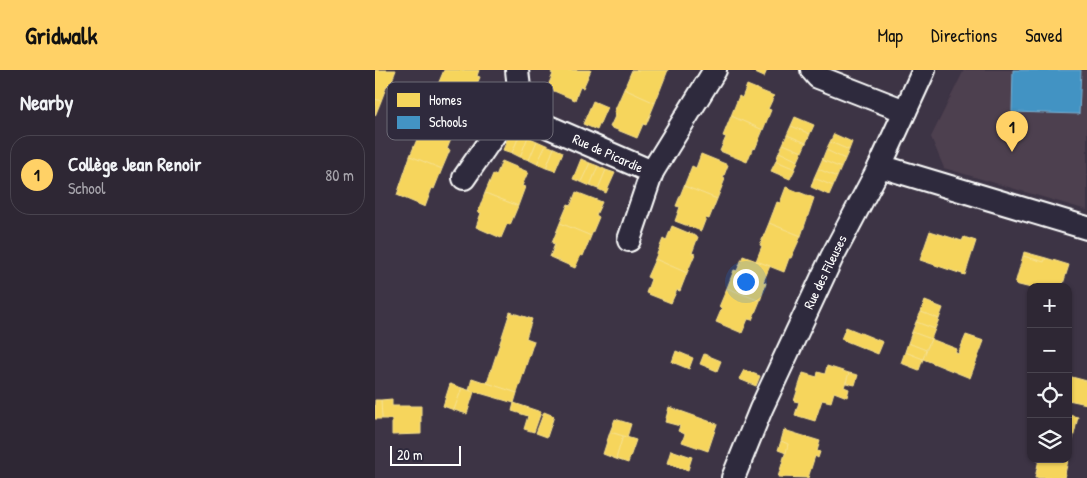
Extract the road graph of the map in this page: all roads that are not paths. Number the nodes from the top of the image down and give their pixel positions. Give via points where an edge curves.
1 (715, 70) edge
2 (811, 70) edge
3 (925, 70) edge
4 (905, 111) junction
5 (553, 129) edge
6 (490, 140) edge
7 (880, 166) junction
8 (652, 172) junction
9 (464, 178) dead end
10 (1087, 228) edge
11 (629, 240) dead end
12 (733, 478) edge

1 - 8 street, Rue de Picardie
2 - 4 street via 818,77
3 - 4 street, Rue des Fileuses
4 - 7 street, Rue des Fileuses
5 - 8 street, Rue de Picardie
6 - 9 street
7 - 10 street
7 - 12 street, Rue des Fileuses via 828,266 761,409
8 - 11 street, Rue de Picardie

